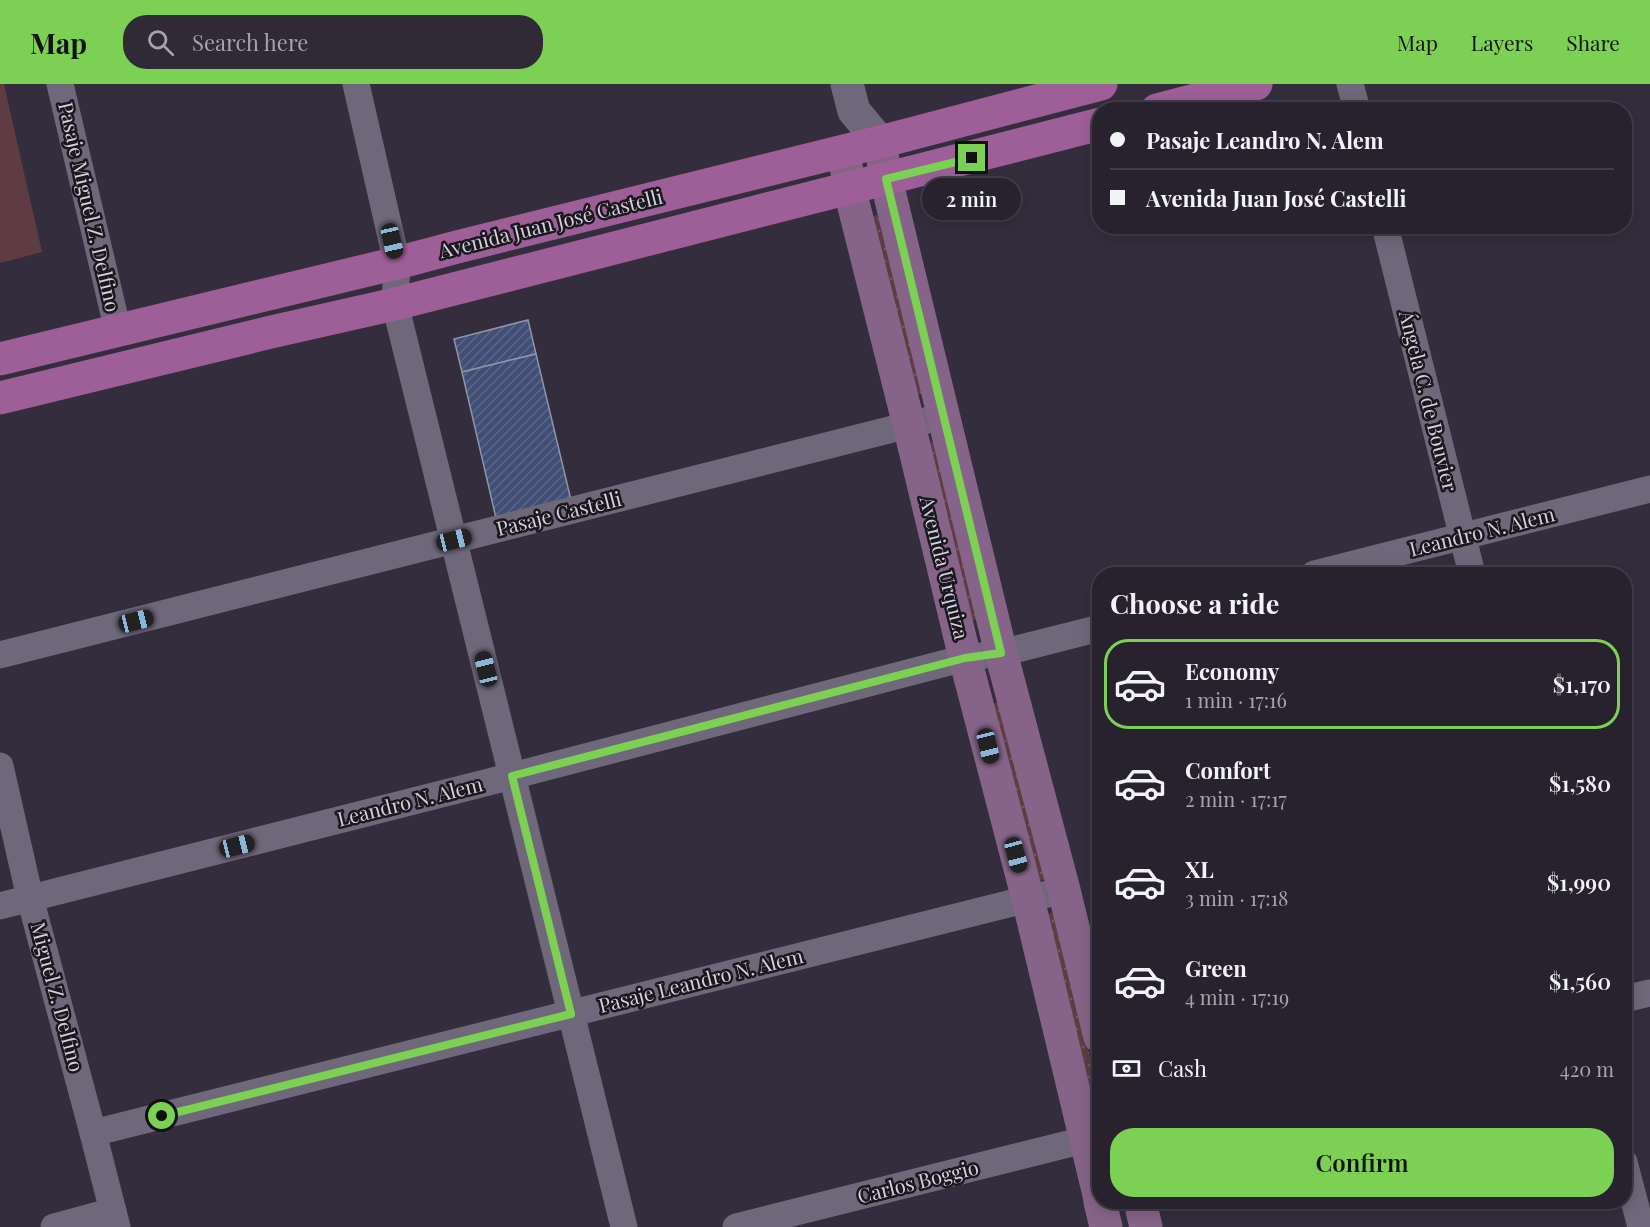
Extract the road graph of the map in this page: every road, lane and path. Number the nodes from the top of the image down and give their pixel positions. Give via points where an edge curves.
1 (60, 84) edge
2 (356, 84) edge
3 (1101, 84) edge
4 (1256, 84) edge
5 (1350, 84) edge
6 (851, 98) edge
7 (1188, 102) edge
8 (1354, 102) edge
9 (1092, 126) edge
10 (880, 142) junction
11 (844, 151) junction
12 (886, 179) junction
13 (849, 188) junction
14 (1387, 234) edge
15 (397, 263) junction
16 (394, 304) junction
17 (118, 331) junction
18 (0, 359) edge
19 (0, 398) edge
20 (944, 416) junction
21 (909, 425) junction
22 (1650, 489) edge
23 (1462, 537) junction
24 (454, 540) junction
25 (1342, 567) edge
26 (1470, 567) edge
27 (1092, 630) edge
28 (1001, 653) junction
29 (0, 655) edge
30 (965, 658) junction
31 (0, 766) edge
32 (512, 776) junction
33 (1064, 890) junction
34 (30, 898) junction
35 (1028, 899) junction
36 (0, 906) edge
37 (1650, 993) edge
38 (1632, 997) edge
39 (1092, 1004) edge
40 (571, 1014) junction
41 (93, 1133) junction
42 (1092, 1134) edge
43 (1092, 1138) edge
44 (1632, 1193) edge
45 (1102, 1209) edge
46 (1142, 1209) edge
47 (115, 1219) edge
48 (54, 1227) edge
49 (624, 1227) edge
50 (736, 1227) edge
51 (1106, 1227) edge
52 (1146, 1227) edge
53 (1641, 1227) edge

1 - 17 street, Pasaje Miguel Z. Delfino
2 - 15 street
3 - 10 main road, Avenida Juan José Castelli
4 - 7 main road
5 - 8 street
6 - 10 street, Avenida Urquiza
6 - 11 street, Avenida Urquiza
9 - 12 main road, Avenida Juan José Castelli
10 - 11 main road, Avenida Juan José Castelli
10 - 12 main road, Avenida Urquiza
11 - 13 main road, Avenida Urquiza
11 - 15 main road, Avenida Juan José Castelli
12 - 13 main road, Avenida Juan José Castelli
12 - 20 main road, Avenida Urquiza
13 - 16 main road, Avenida Juan José Castelli
13 - 21 main road, Avenida Urquiza
14 - 23 street, Ángela C. de Bouvier
15 - 16 street
15 - 17 main road, Avenida Juan José Castelli
16 - 19 main road, Avenida Juan José Castelli
16 - 24 street
17 - 18 main road, Avenida Juan José Castelli
20 - 21 street, Pasaje Castelli
20 - 28 main road, Avenida Urquiza
21 - 24 street, Pasaje Castelli
21 - 30 main road, Avenida Urquiza
22 - 23 street, Leandro N. Alem
23 - 25 street, Leandro N. Alem
23 - 26 street, Ángela C. de Bouvier
24 - 29 street, Pasaje Castelli
24 - 32 street
27 - 28 street, Leandro N. Alem
28 - 30 street, Leandro N. Alem
28 - 33 main road, Avenida Urquiza
30 - 32 street, Leandro N. Alem
30 - 35 main road, Avenida Urquiza
31 - 34 street, Miguel Z. Delfino
32 - 34 street, Leandro N. Alem
32 - 40 street
33 - 35 street, Pasaje Leandro N. Alem
33 - 39 main road, Avenida Urquiza
34 - 36 street, Leandro N. Alem
34 - 41 street, Miguel Z. Delfino
35 - 40 street, Pasaje Leandro N. Alem
35 - 42 main road, Avenida Urquiza
37 - 38 street
40 - 41 street, Pasaje Leandro N. Alem
40 - 49 street
41 - 47 street, Miguel Z. Delfino
43 - 50 street, Carlos Boggio
44 - 53 street
45 - 51 main road, Avenida Urquiza
46 - 52 main road
47 - 48 street

